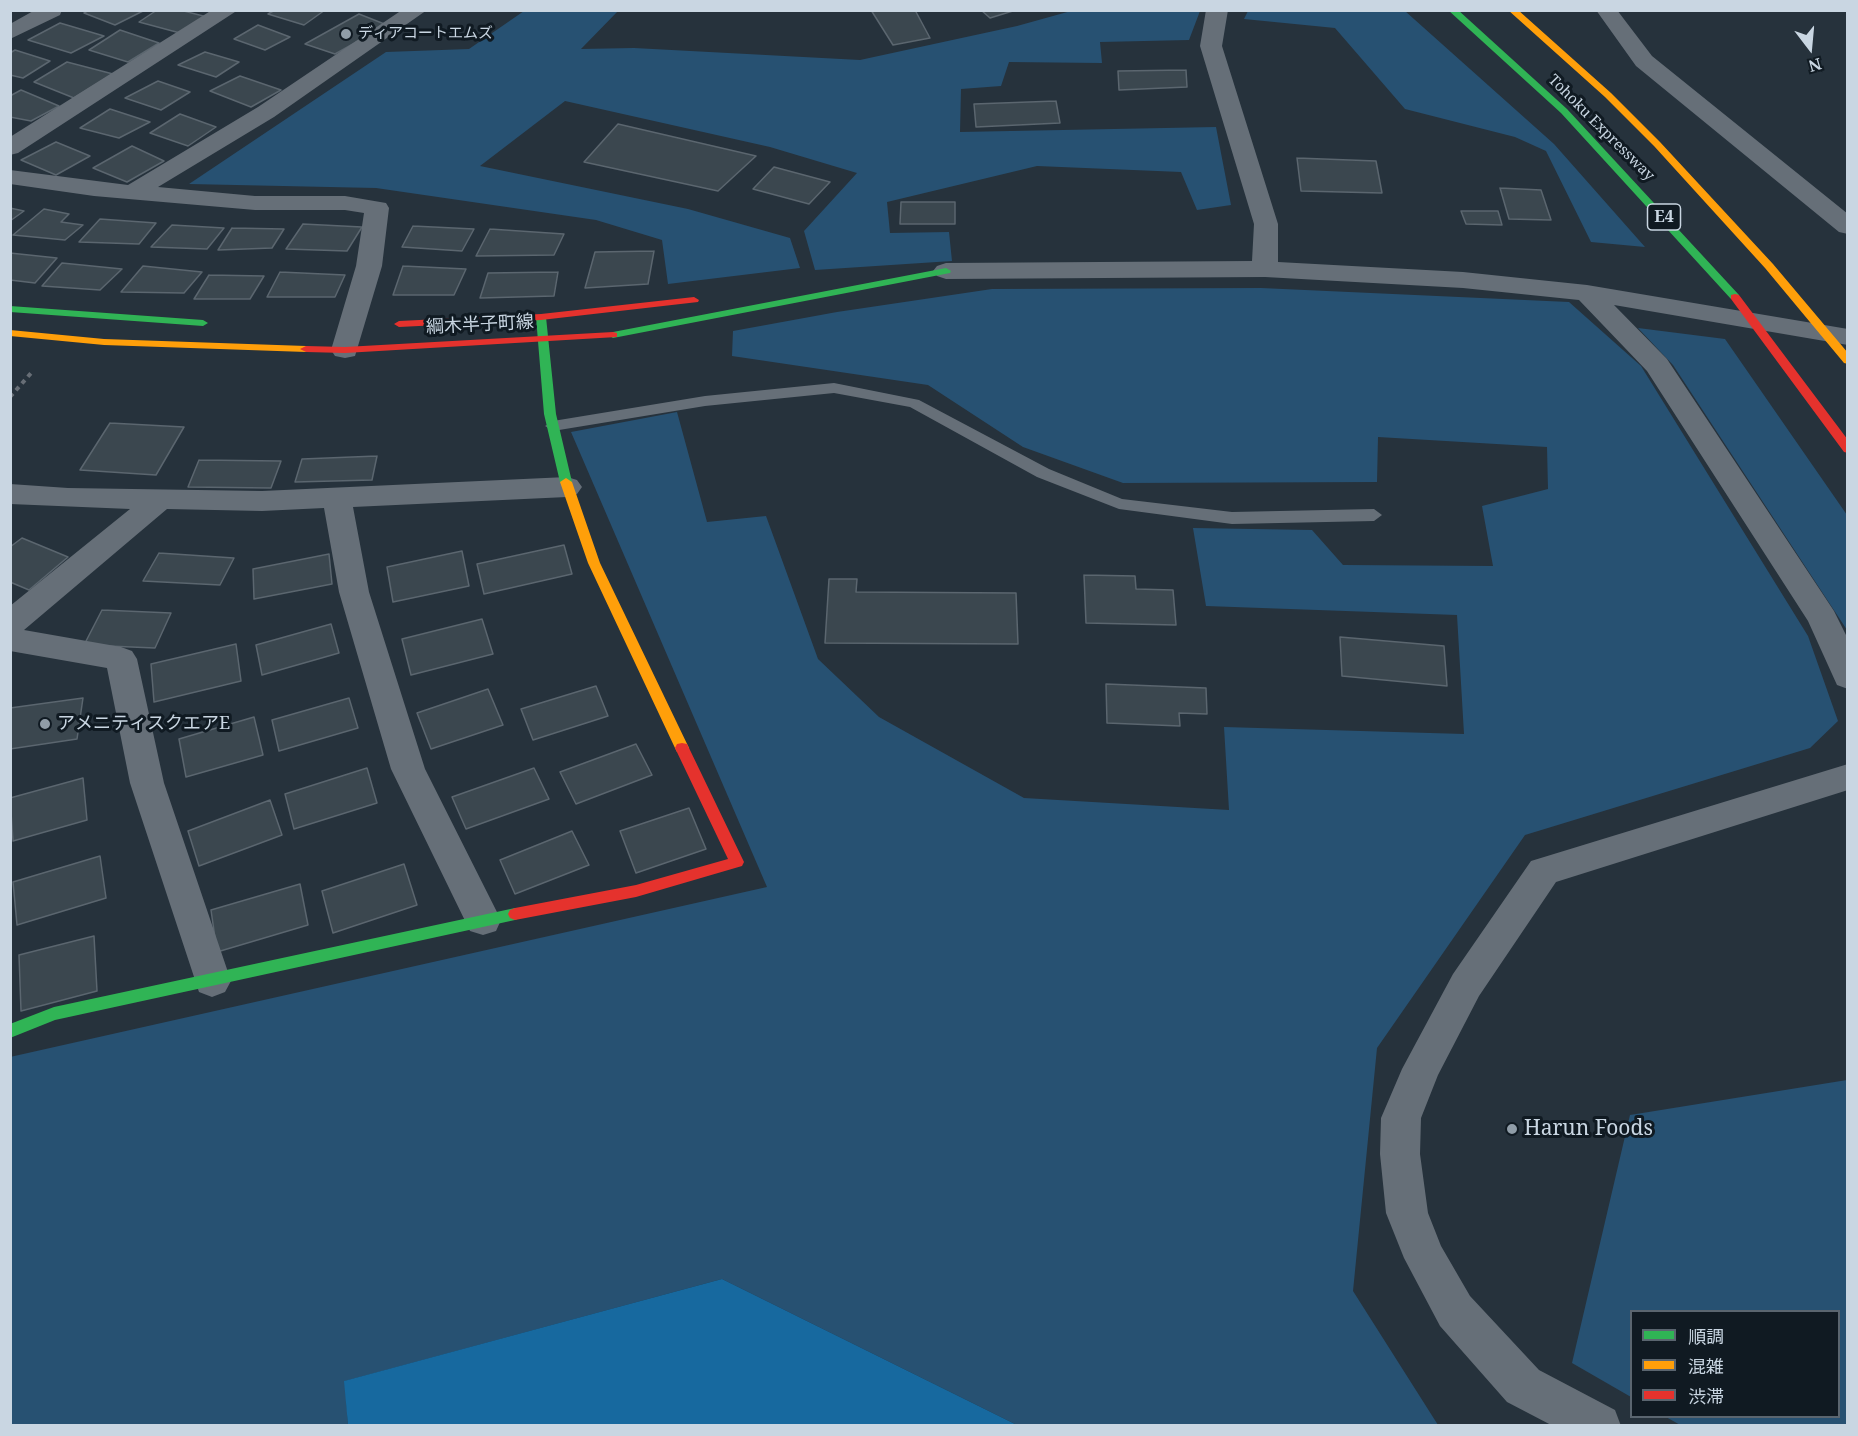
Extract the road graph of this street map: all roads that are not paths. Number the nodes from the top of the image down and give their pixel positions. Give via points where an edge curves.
1 (52, 10) edge
2 (228, 10) edge
3 (417, 10) edge
4 (1217, 10) edge
5 (1452, 10) edge
6 (1512, 10) edge
7 (1606, 10) edge
8 (10, 33) edge
9 (10, 148) edge
10 (10, 177) edge
11 (133, 192) junction
12 (1848, 227) edge
13 (1265, 269) junction
14 (946, 271) junction
15 (755, 293) dead end
16 (1587, 293) junction
17 (708, 298) dead end
18 (10, 309) edge
19 (541, 317) junction
20 (220, 324) dead end
21 (387, 325) dead end
22 (350, 332) junction
23 (10, 333) edge
24 (1848, 337) edge
25 (543, 341) junction
26 (1848, 361) edge
27 (553, 426) junction
28 (1848, 449) edge
29 (567, 487) junction
30 (10, 494) edge
31 (337, 498) junction
32 (161, 499) junction
33 (1374, 515) dead end
34 (10, 624) edge
35 (10, 639) edge
36 (1848, 677) edge
37 (1848, 777) edge
38 (483, 920) junction
39 (212, 981) junction
40 (10, 1031) edge
41 (1599, 1425) edge

1 - 8 street
2 - 9 street
3 - 11 street via 266,112
4 - 13 street via 1211,46 1266,224
5 - 28 main road, Tohoku Expressway / E4 via 1564,111 1633,183 1734,295
6 - 26 main road, Tohoku Expressway / E4 via 1657,144 1769,266
7 - 12 street via 1644,60
10 - 11 street
11 - 22 street via 377,208 369,266
13 - 14 street
13 - 16 street via 1463,280
14 - 15 main road
14 - 25 main road, 綱木半子町線 via 615,335
16 - 24 street
16 - 36 street via 1657,365 1823,619
17 - 19 main road
18 - 20 main road
19 - 21 main road
19 - 25 main road
22 - 23 main road, 綱木半子町線 via 104,342
22 - 25 main road, 綱木半子町線
25 - 27 main road
27 - 29 main road
27 - 33 lane via 705,401 834,388 914,403 1042,473 1119,504 1232,518
29 - 31 street
29 - 38 main road via 594,563 737,862 636,891
30 - 32 street
31 - 32 street
31 - 38 street via 354,592 408,769
32 - 34 street
35 - 39 street via 121,659 147,783
37 - 41 street via 1544,871 1466,985 1421,1069 1401,1118 1400,1154 1407,1213 1425,1258 1455,1311 1523,1386
38 - 39 main road
39 - 40 main road via 54,1014

